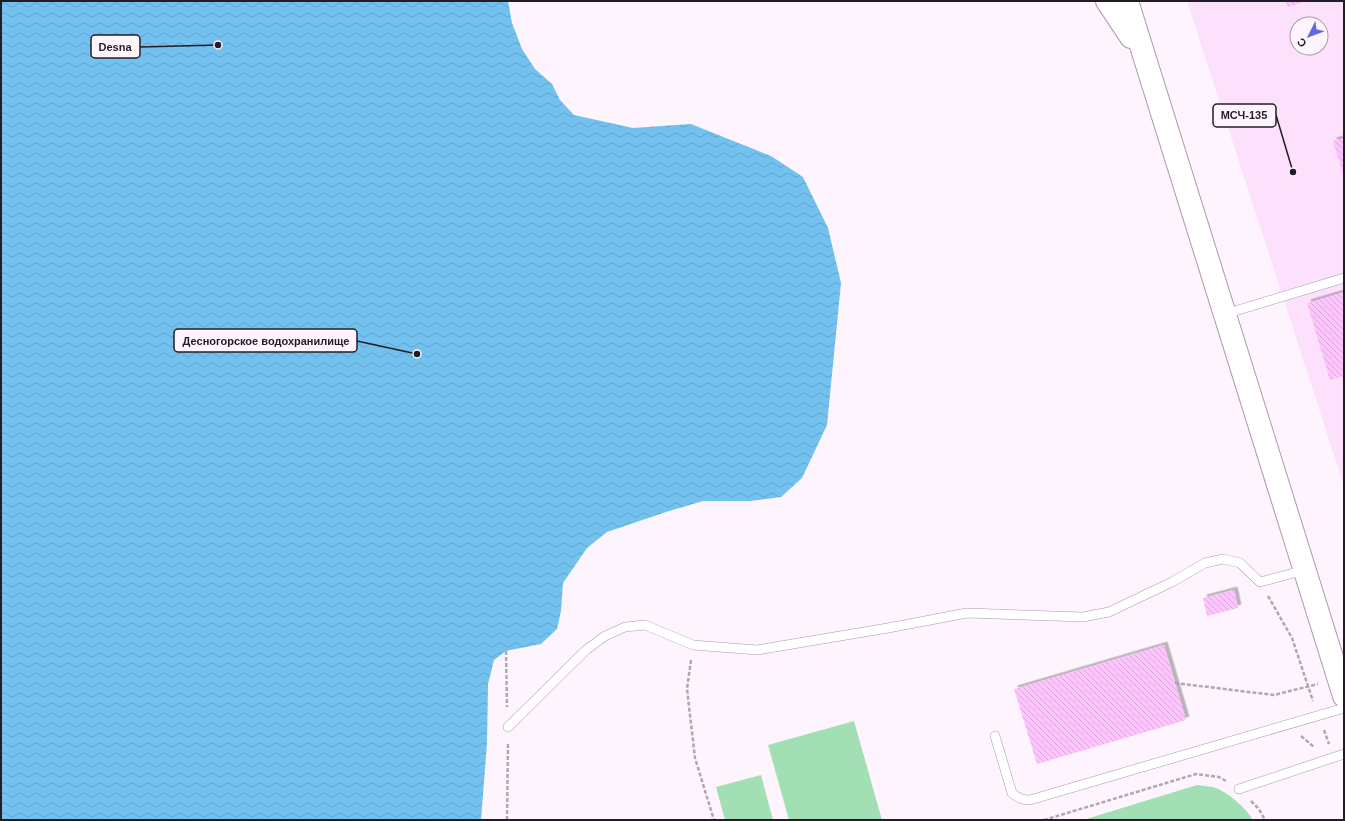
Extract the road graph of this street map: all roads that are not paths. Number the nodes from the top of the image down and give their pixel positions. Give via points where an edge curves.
1 (1107, 1) edge
2 (1127, 1) edge
3 (1144, 57) junction
4 (1344, 278) edge
5 (1224, 315) junction
6 (1305, 570) junction
7 (1344, 696) edge
8 (1344, 708) edge
9 (508, 727) dead end
10 (994, 736) dead end
11 (1344, 754) edge
12 (1239, 788) dead end

1 - 3 street
2 - 3 street
3 - 5 street
4 - 5 lane
5 - 6 street
6 - 7 street
6 - 9 lane via 1260,582 1240,563 1223,559 1205,563 1109,612 1083,617 967,613 757,650 693,646 644,625 625,627 605,636 586,650
8 - 10 lane via 1030,800 1017,798 1012,793
11 - 12 lane

